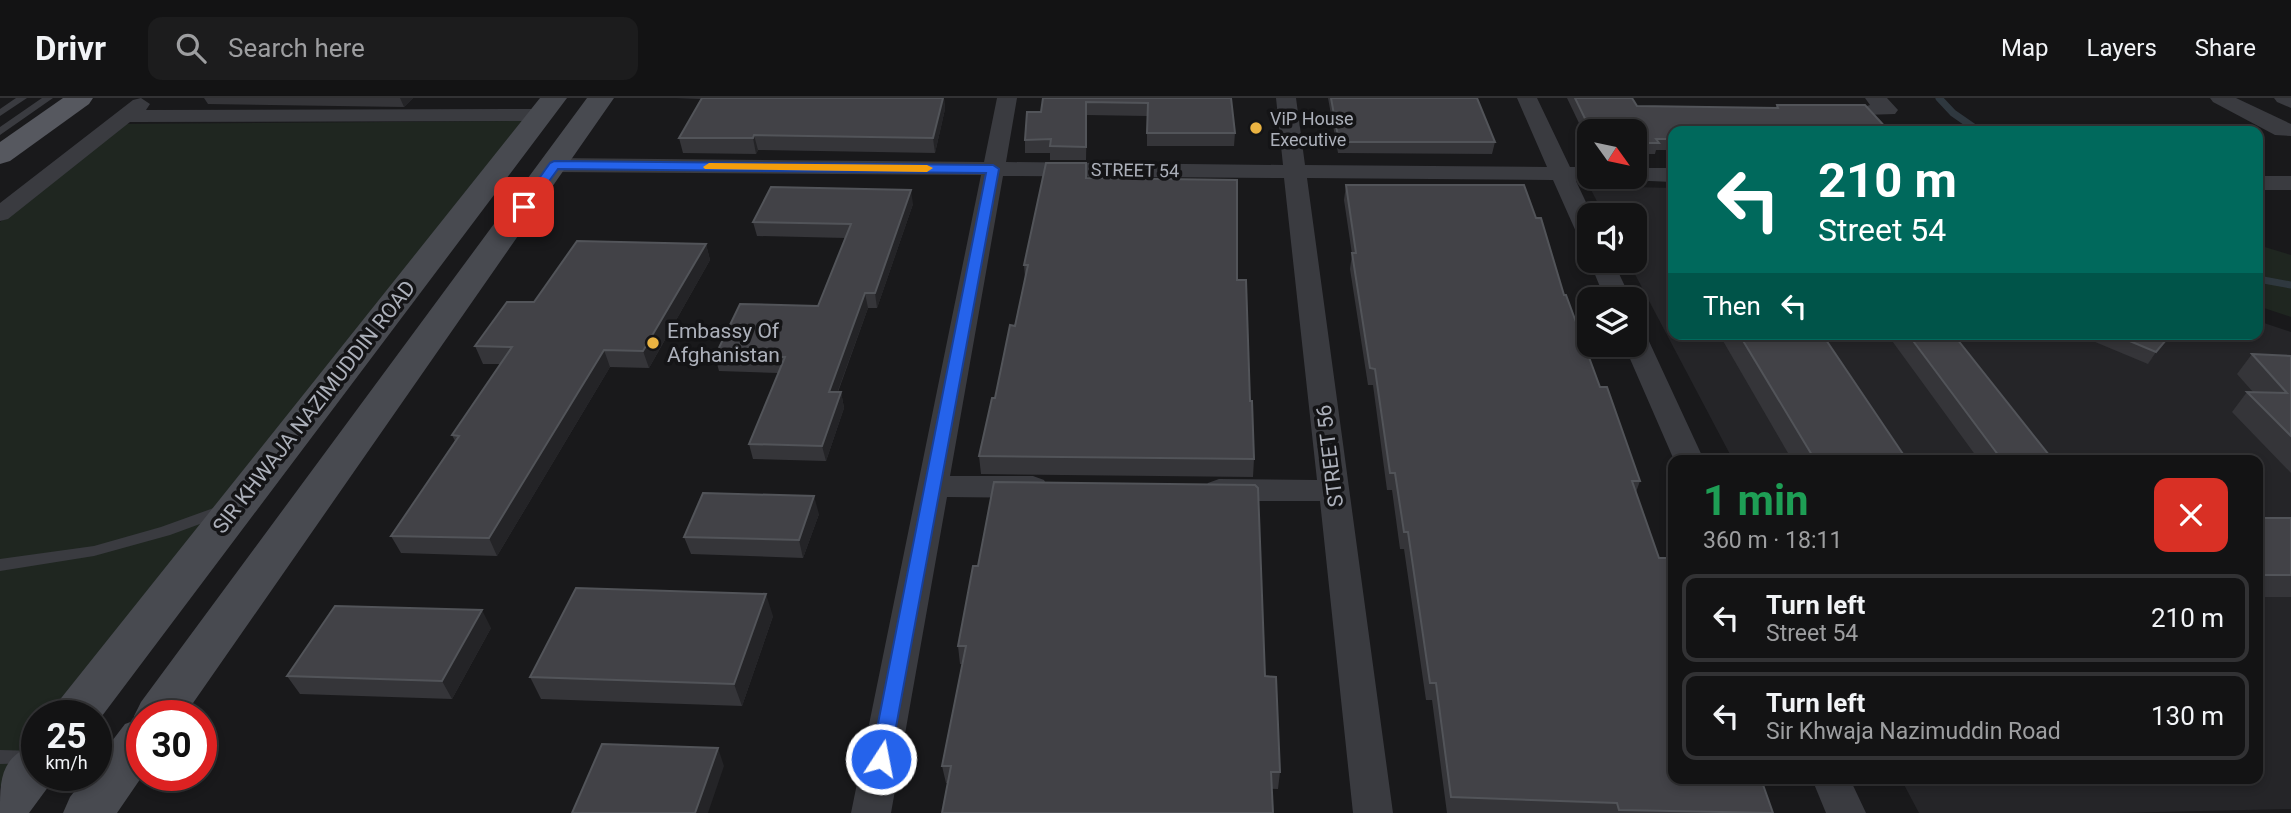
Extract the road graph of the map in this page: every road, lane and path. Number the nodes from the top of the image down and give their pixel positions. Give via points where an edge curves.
1 (22, 98) edge
2 (48, 98) edge
3 (80, 98) edge
4 (148, 98) edge
5 (601, 98) edge
6 (1007, 98) edge
7 (1286, 98) edge
8 (1527, 98) edge
9 (2220, 98) edge
10 (2284, 98) edge
11 (2291, 102) edge
12 (547, 106) edge
13 (0, 113) edge
14 (125, 116) junction
15 (2291, 130) edge
16 (0, 132) edge
17 (0, 155) edge
18 (554, 165) junction
19 (993, 169) junction
20 (1295, 172) junction
21 (1562, 174) junction
22 (1577, 174) edge
23 (1647, 175) edge
24 (1668, 175) edge
25 (2263, 183) edge
26 (2291, 183) edge
27 (1577, 207) edge
28 (0, 214) edge
29 (1643, 357) edge
30 (388, 397) junction
31 (321, 399) junction
32 (1687, 455) edge
33 (933, 486) junction
34 (1057, 488) edge
35 (1196, 489) edge
36 (1334, 491) junction
37 (240, 503) junction
38 (0, 565) edge
39 (87, 700) edge
40 (170, 700) edge
41 (0, 757) edge
42 (21, 757) edge
43 (126, 760) edge
44 (1833, 784) edge
45 (21, 785) edge
46 (0, 812) edge
47 (88, 813) edge
48 (871, 813) edge
49 (1373, 813) edge
50 (1846, 813) edge

1 - 13 lane
2 - 16 lane
3 - 17 main road
4 - 14 street
5 - 18 main road
6 - 19 street
7 - 20 street, STREET 56
8 - 21 street
9 - 15 street
10 - 11 street
12 - 14 street
12 - 31 main road, SIR KHWAJA NAZIMUDDIN ROAD
14 - 28 street
18 - 19 street, STREET 54
18 - 30 main road
19 - 20 street, STREET 54
19 - 33 street
20 - 21 street, STREET 54
20 - 36 street, STREET 56
21 - 22 street, STREET 54
21 - 27 street
23 - 24 street
25 - 26 street
29 - 32 street
30 - 31 main road
30 - 40 main road
31 - 37 main road, SIR KHWAJA NAZIMUDDIN ROAD
33 - 34 street
33 - 48 street
35 - 36 street
36 - 49 street, STREET 56
37 - 38 lane via 93,551
37 - 39 main road, SIR KHWAJA NAZIMUDDIN ROAD
41 - 42 lane
43 - 47 main road
44 - 50 street
45 - 46 main road

